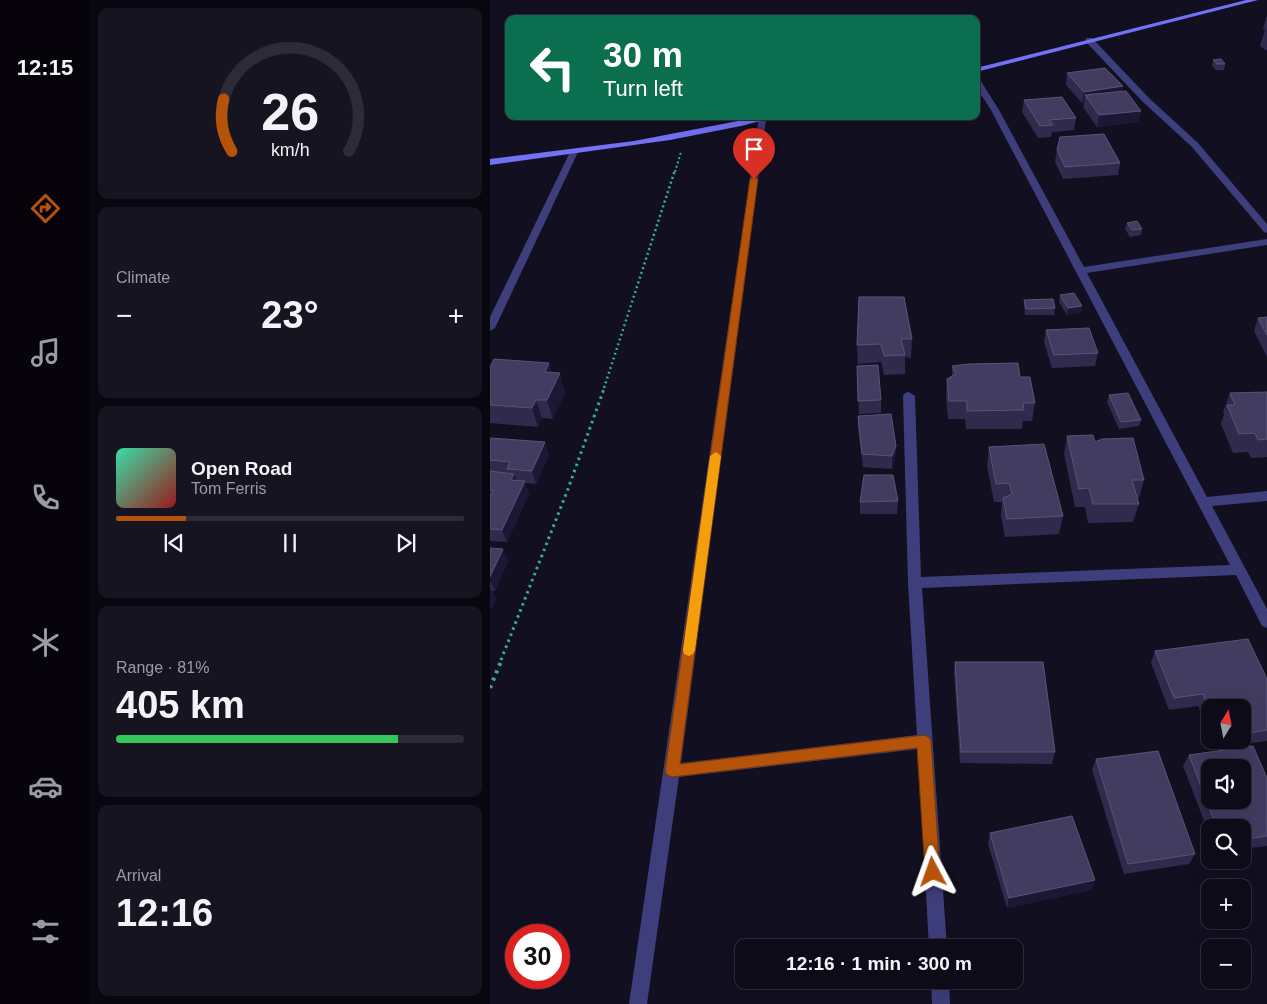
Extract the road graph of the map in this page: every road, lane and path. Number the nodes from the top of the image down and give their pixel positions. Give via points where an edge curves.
1 (1254, 0) edge
2 (1089, 40) junction
3 (980, 69) edge
4 (980, 86) edge
5 (762, 120) joint
6 (686, 135) junction
7 (574, 152) junction
8 (490, 162) edge
9 (1267, 230) edge
10 (1267, 242) edge
11 (1079, 271) junction
12 (490, 328) edge
13 (909, 396) dead end
14 (1267, 496) edge
15 (1204, 502) junction
16 (1240, 570) junction
17 (915, 583) junction
18 (1267, 622) edge
19 (490, 688) edge
20 (924, 741) junction
21 (672, 771) junction
22 (937, 939) edge
23 (940, 989) edge
24 (638, 1004) edge
25 (941, 1004) edge

1 - 2 main road
2 - 3 main road
2 - 9 street via 1146,100 1195,145
4 - 11 street
5 - 6 main road
5 - 21 street
6 - 7 main road
6 - 19 path via 548,544
7 - 8 main road
7 - 12 street
10 - 11 street
11 - 15 street
13 - 17 street
14 - 15 street
15 - 16 street
16 - 17 street
16 - 18 street
17 - 20 street
20 - 21 street
20 - 22 street
21 - 24 street
23 - 25 street

